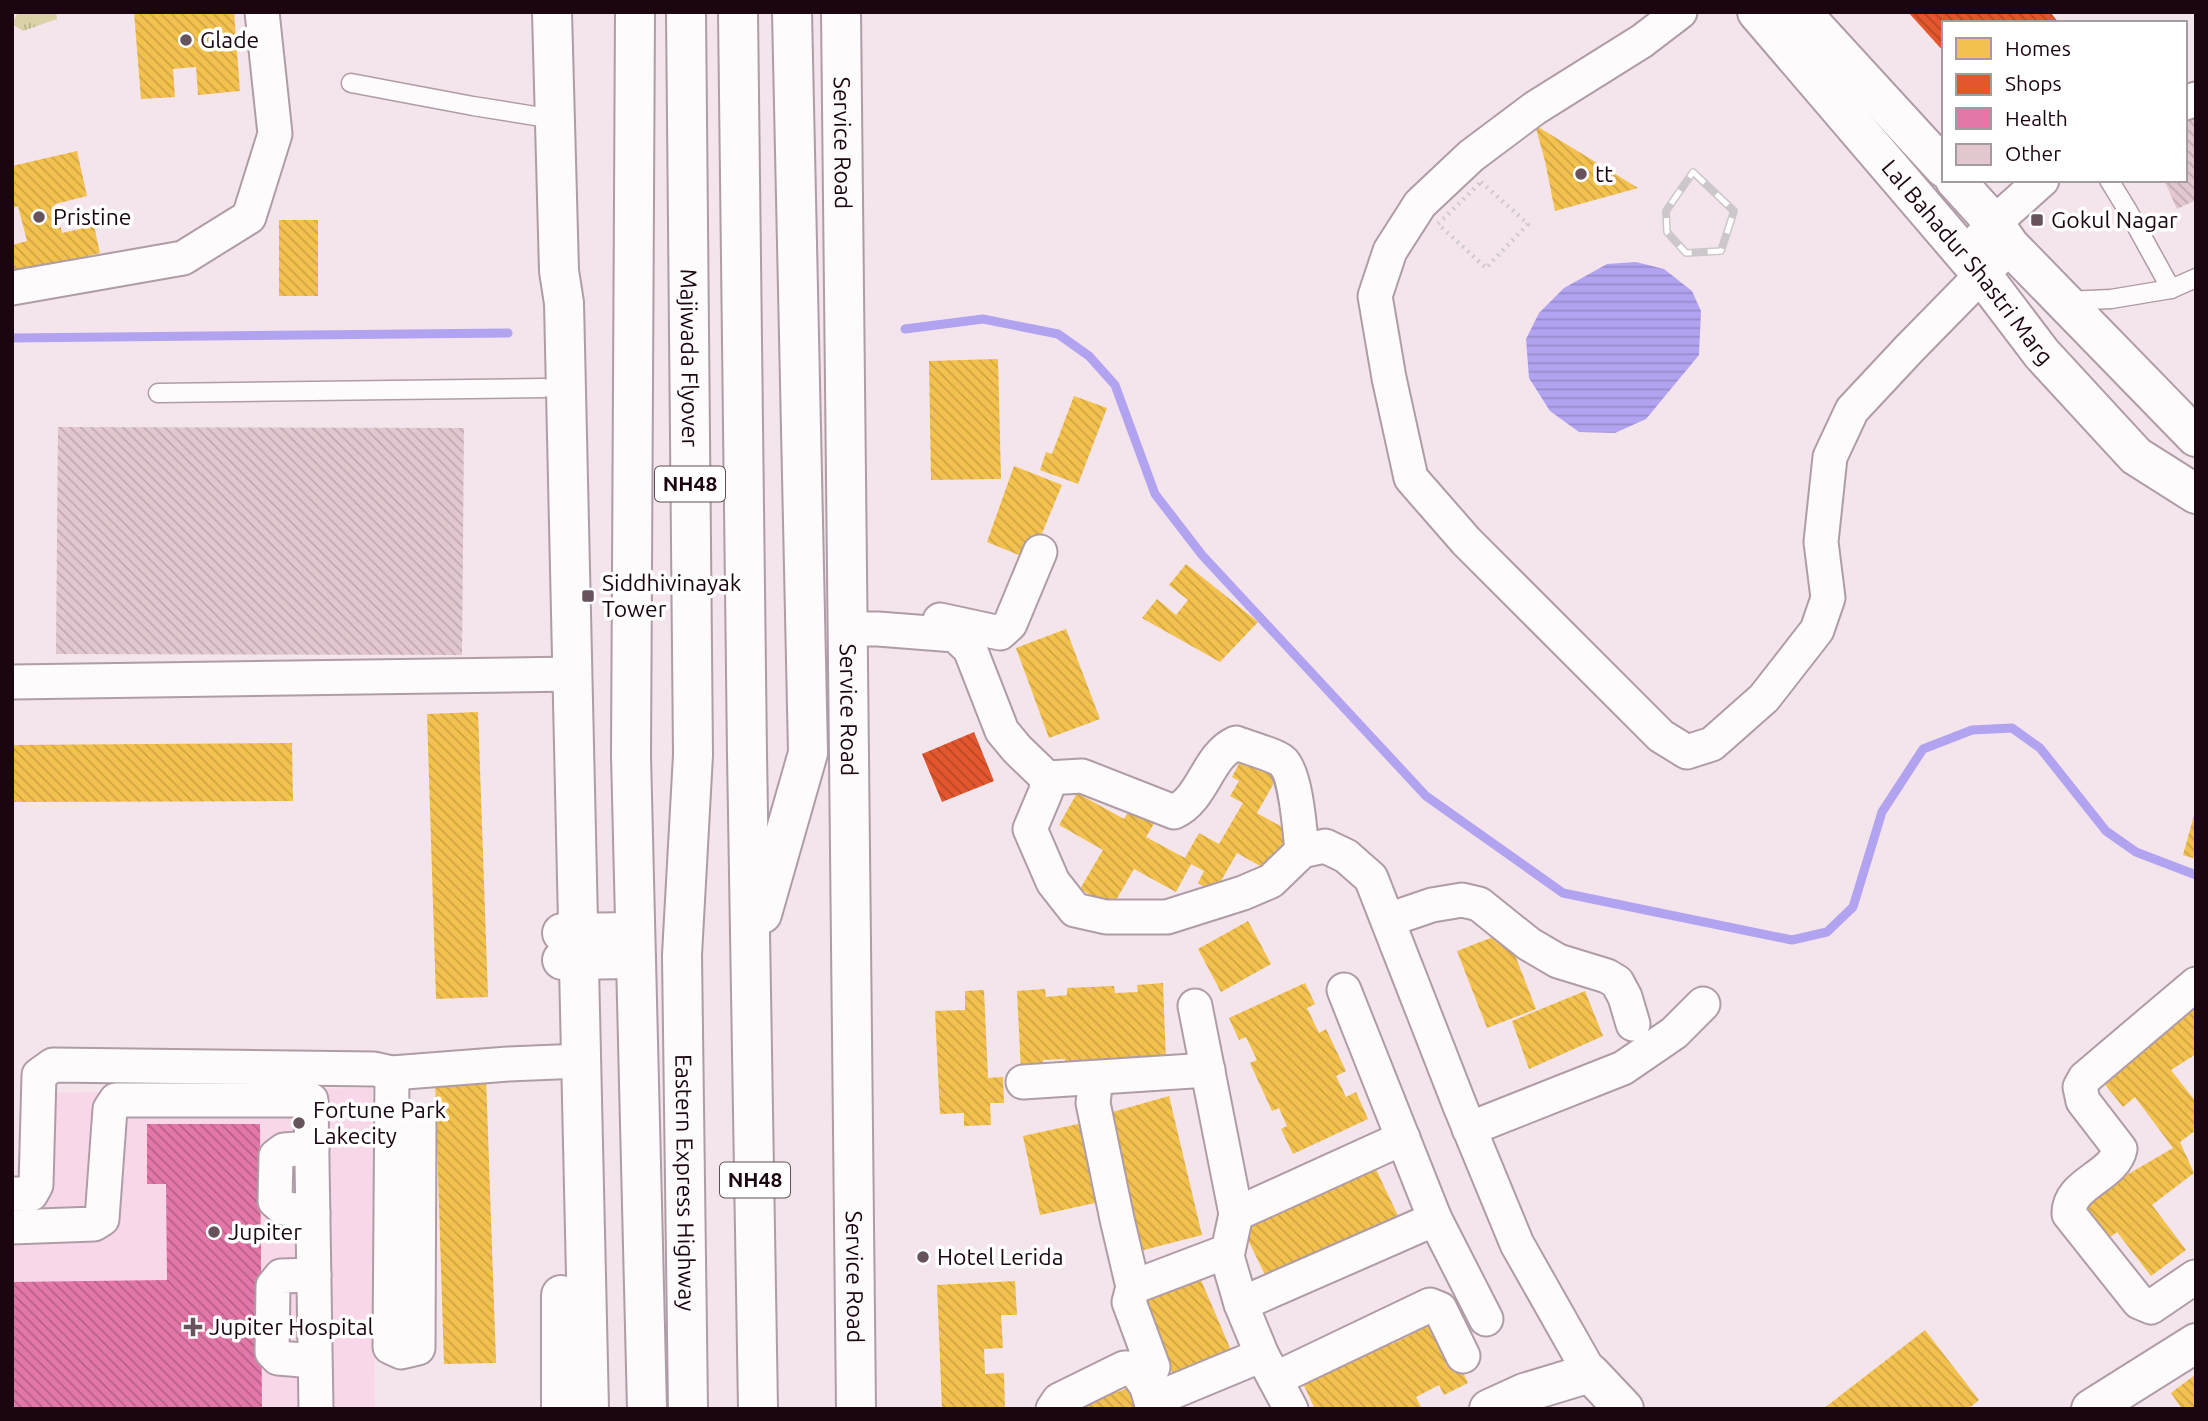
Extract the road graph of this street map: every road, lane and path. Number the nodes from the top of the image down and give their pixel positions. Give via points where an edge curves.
1 (262, 12) edge
2 (552, 12) edge
3 (635, 12) edge
4 (686, 12) edge
5 (738, 12) edge
6 (792, 12) edge
7 (841, 12) edge
8 (1680, 12) edge
9 (1757, 12) edge
10 (1801, 12) edge
11 (351, 83) dead end
12 (554, 119) junction
13 (1942, 166) edge
14 (1957, 182) edge
15 (2041, 182) edge
16 (2110, 182) edge
17 (1438, 224) joint
18 (2002, 234) junction
19 (1973, 265) junction
20 (559, 271) junction
21 (2196, 278) edge
22 (12, 288) edge
23 (2171, 289) junction
24 (2072, 308) junction
25 (2042, 354) junction
26 (2099, 380) junction
27 (544, 388) junction
28 (158, 393) dead end
29 (2196, 437) edge
30 (2196, 466) edge
31 (2196, 494) edge
32 (1040, 552) dead end
33 (848, 620) junction
34 (564, 674) junction
35 (12, 682) edge
36 (1047, 778) junction
37 (1301, 851) junction
38 (1388, 920) junction
39 (635, 945) junction
40 (571, 946) junction
41 (751, 951) junction
42 (682, 955) joint
43 (2196, 984) edge
44 (1344, 990) dead end
45 (1703, 1004) dead end
46 (1195, 1006) dead end
47 (1633, 1024) dead end
48 (572, 1061) junction
49 (1208, 1070) junction
50 (392, 1073) junction
51 (1096, 1078) junction
52 (1023, 1082) dead end
53 (419, 1124) dead end
54 (1469, 1129) junction
55 (1403, 1138) junction
56 (12, 1194) edge
57 (1236, 1214) junction
58 (1434, 1219) junction
59 (12, 1227) edge
60 (1228, 1251) junction
61 (2195, 1277) edge
62 (1133, 1287) junction
63 (1241, 1304) junction
64 (1486, 1319) dead end
65 (2196, 1343) edge
66 (1463, 1356) dead end
67 (1268, 1367) junction
68 (1590, 1373) junction
69 (1151, 1398) edge
70 (316, 1409) edge
71 (561, 1409) edge
72 (589, 1409) edge
73 (647, 1409) edge
74 (688, 1409) edge
75 (758, 1409) edge
76 (856, 1409) edge
77 (1053, 1409) edge
78 (1291, 1409) edge
79 (1489, 1409) edge
80 (1624, 1409) edge
81 (2091, 1409) edge

1 - 22 street via 275,134 249,217 183,258
2 - 12 main road
3 - 39 main road via 631,756
4 - 42 main road, Majiwada Flyover / NH48 via 693,755
5 - 41 main road, NH48
6 - 41 main road via 808,753
7 - 33 main road, Service Road
8 - 19 street via 1535,107 1471,156 1420,204 1390,251 1375,296 1411,478 1466,541 1661,736 1687,752 1712,744 1764,698 1817,630 1828,598 1821,542 1830,457 1853,410
9 - 19 main road, Lal Bahadur Shastri Marg
10 - 13 main road, Lal Bahadur Shastri Marg
11 - 12 lane
12 - 20 main road
14 - 18 main road, Lal Bahadur Shastri Marg
15 - 18 street
16 - 23 lane
17 - 17 path via 1486,268 1528,224 1481,182
18 - 19 street
18 - 24 main road, Lal Bahadur Shastri Marg
19 - 25 main road, Lal Bahadur Shastri Marg
20 - 27 main road via 543,303
20 - 34 main road via 565,303
21 - 23 lane
23 - 24 lane
24 - 26 main road
24 - 29 main road, Lal Bahadur Shastri Marg
25 - 26 main road
25 - 31 main road, Lal Bahadur Shastri Marg via 2136,456
26 - 30 main road via 2151,436
27 - 28 lane
27 - 34 main road
32 - 33 street via 1010,624 1000,633 916,614
33 - 36 street via 878,629 955,635 970,649 1002,731
33 - 76 main road, Service Road
34 - 35 street
34 - 40 main road
36 - 37 street via 1082,776 1174,812 1187,806 1225,748 1236,743 1282,761 1290,772
36 - 37 street via 1030,829 1053,882 1075,910 1106,917 1167,917 1271,881
37 - 38 street via 1325,846 1346,856 1371,878
38 - 47 street via 1432,905 1462,900 1479,904 1558,961 1607,975 1616,982
38 - 54 street
39 - 40 main road
39 - 73 main road
40 - 48 main road
41 - 75 main road, NH48
42 - 74 main road, Eastern Express Highway / NH48
43 - 61 street via 2085,1078 2080,1087 2083,1101 2120,1149 2118,1159 2068,1205 2068,1214 2138,1302 2151,1307
44 - 55 street
45 - 54 street via 1674,1033 1623,1068
46 - 49 street
48 - 50 street
48 - 71 main road
48 - 72 main road
49 - 51 street
49 - 57 street
50 - 53 street via 390,1347 401,1352 418,1348
50 - 56 street via 374,1069 53,1065 39,1075 36,1185 30,1194
51 - 52 street
51 - 62 street via 1093,1103
54 - 68 street via 1517,1244
55 - 57 street
55 - 58 street
57 - 60 street
58 - 63 street
58 - 64 street
59 - 70 street via 94,1224 102,1219 110,1109 116,1100 311,1100
60 - 62 street
60 - 63 street
62 - 69 street via 1129,1302 1153,1367
63 - 67 street
65 - 81 main road
66 - 67 street via 1440,1309 1430,1305
67 - 69 street
67 - 78 street
68 - 79 main road
68 - 80 main road
69 - 77 street via 1133,1368 1124,1368 1059,1400

